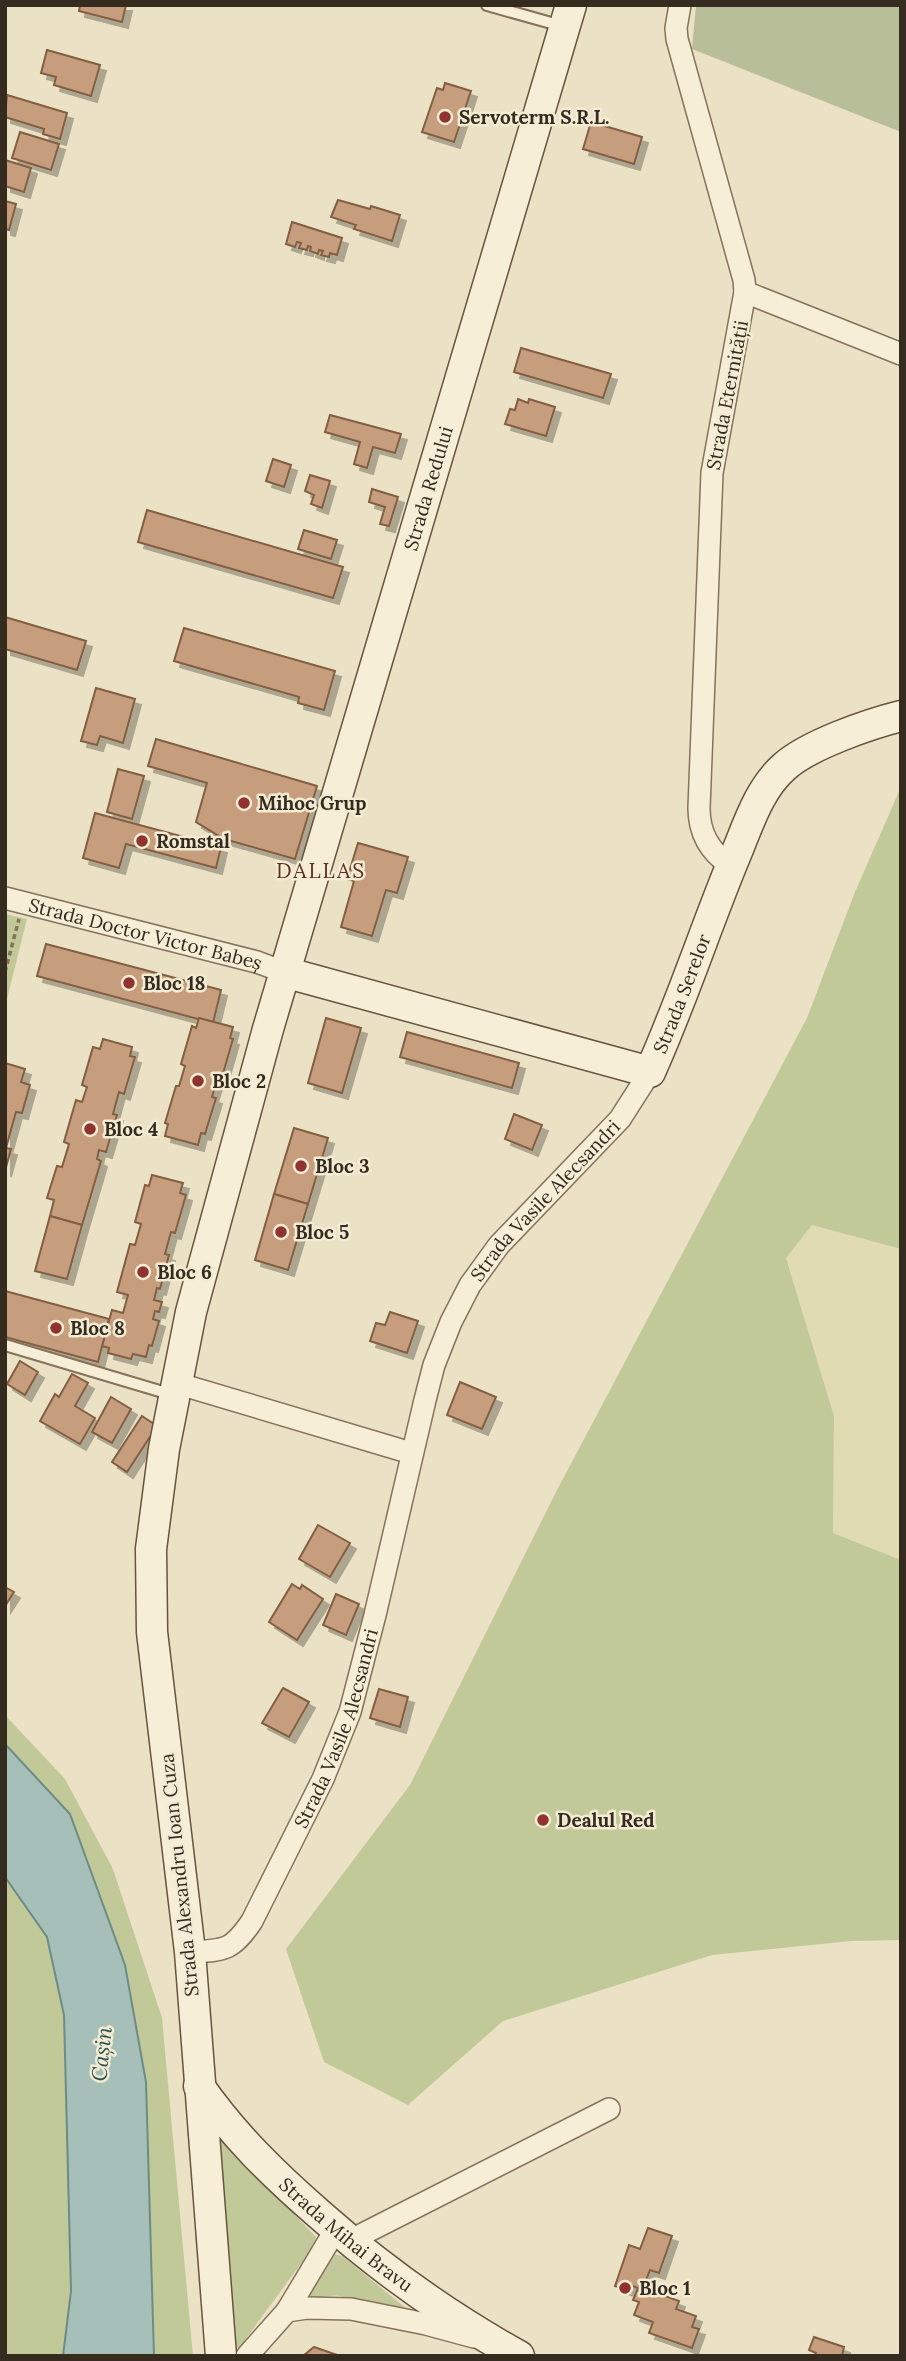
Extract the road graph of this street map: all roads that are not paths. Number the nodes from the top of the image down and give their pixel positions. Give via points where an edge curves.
1 (487, 5) edge
2 (680, 5) edge
3 (568, 16) edge
4 (745, 292) junction
5 (901, 354) edge
6 (901, 716) edge
7 (731, 866) junction
8 (5, 898) edge
9 (285, 972) junction
10 (650, 1072) junction
11 (5, 1345) edge
12 (174, 1389) junction
13 (411, 1453) junction
14 (190, 1952) junction
15 (199, 2086) junction
16 (609, 2109) dead end
17 (343, 2235) junction
18 (287, 2311) junction
19 (493, 2342) junction
20 (221, 2356) edge
21 (247, 2356) edge
22 (519, 2356) edge

1 - 3 lane
2 - 4 street, Strada Eternității via 677,39
3 - 9 main road, Strada Redului
4 - 5 street
4 - 7 street, Strada Eternității via 712,473 699,808 706,840 716,856
6 - 7 main road, Strada Serelor via 813,749 784,767 762,796
7 - 10 main road, Strada Serelor
8 - 9 street, Strada Doctor Victor Babeș
9 - 10 main road, Strada Serelor
9 - 12 main road, Strada Alexandru Ioan Cuza via 202,1268
10 - 13 street, Strada Vasile Alecsandri via 620,1119 499,1245 470,1285 434,1365
11 - 12 lane
12 - 13 street
12 - 14 main road, Strada Alexandru Ioan Cuza via 155,1517 151,1608
13 - 14 street, Strada Vasile Alecsandri via 363,1664 336,1750 241,1937 218,1951
14 - 15 main road, Strada Alexandru Ioan Cuza
15 - 17 main road, Strada Mihai Bravu via 237,2136
15 - 20 main road, Strada Alexandru Ioan Cuza
16 - 17 street
17 - 18 street
17 - 19 main road, Strada Mihai Bravu via 446,2313
18 - 19 street via 351,2309
18 - 21 street
19 - 22 main road, Strada Mihai Bravu

